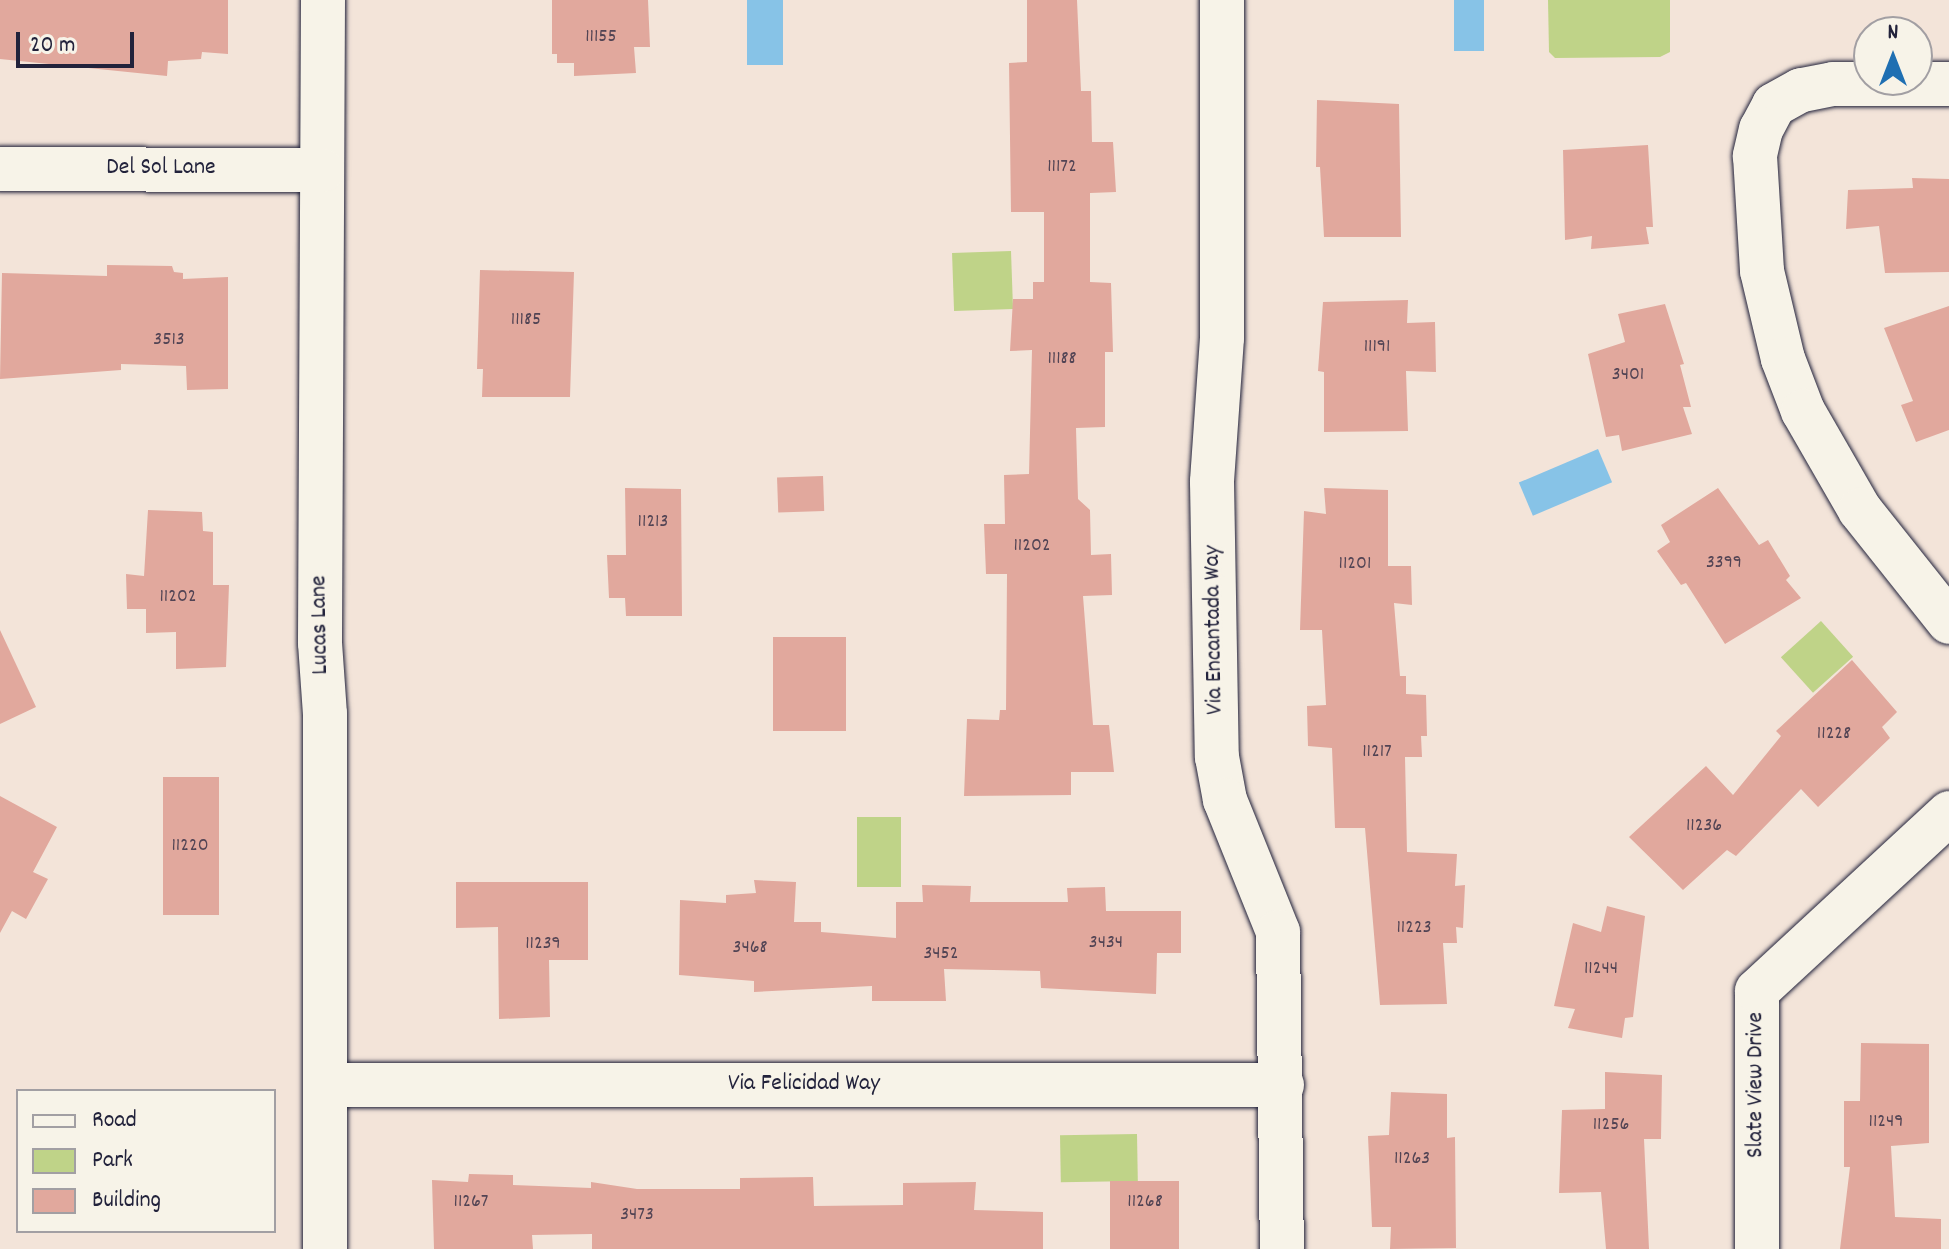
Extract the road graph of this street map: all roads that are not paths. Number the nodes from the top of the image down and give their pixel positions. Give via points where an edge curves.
1 (323, 0) edge
2 (1222, 0) edge
3 (1949, 84) edge
4 (0, 169) edge
5 (322, 170) junction
6 (1949, 622) edge
7 (1949, 813) edge
8 (325, 1085) junction
9 (1282, 1085) junction
10 (325, 1249) edge
11 (1282, 1249) edge
12 (1757, 1249) edge

1 - 5 street, Lucas Lane
2 - 9 street, Via Encantada Way via 1222,338 1212,482 1217,757 1225,800 1278,932
3 - 6 street via 1816,85 1774,105 1757,143 1756,221 1783,359 1836,473
4 - 5 street, Del Sol Lane
5 - 8 street, Lucas Lane
7 - 12 street, Slate View Drive via 1757,991
8 - 9 street, Via Felicidad Way
8 - 10 street, Lucas Lane
9 - 11 street, Via Encantada Way

